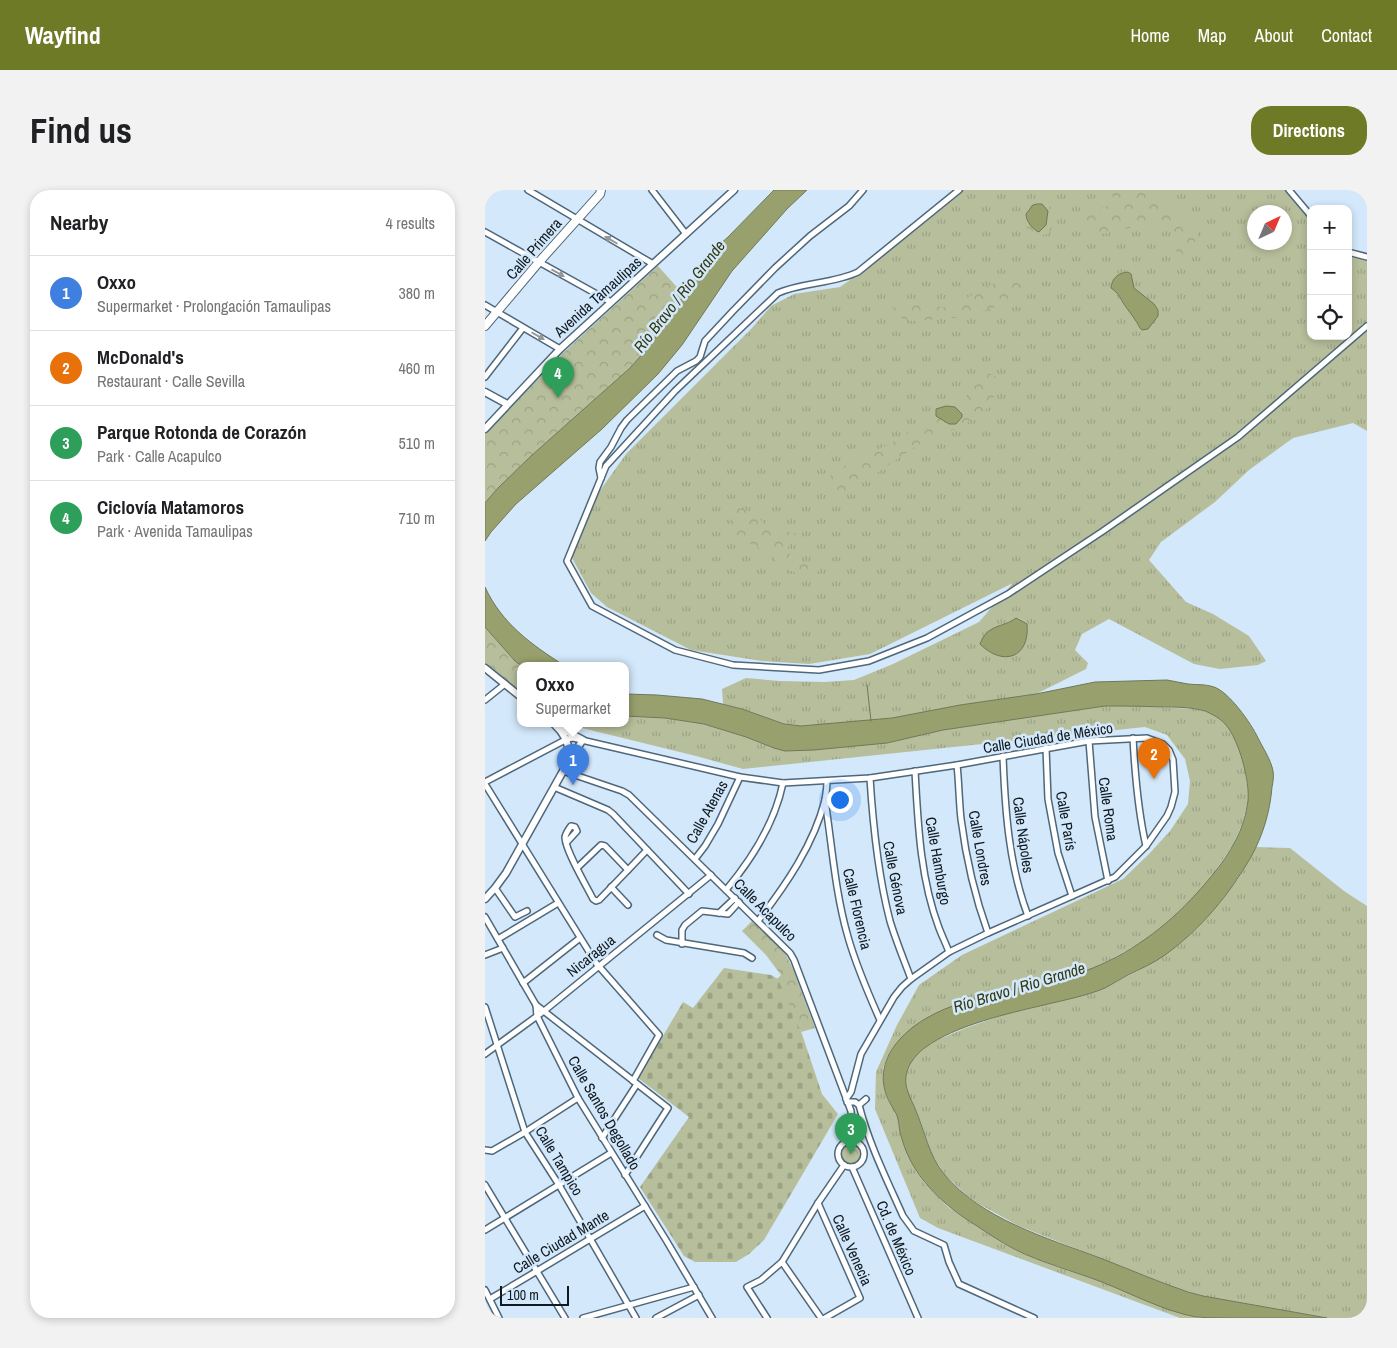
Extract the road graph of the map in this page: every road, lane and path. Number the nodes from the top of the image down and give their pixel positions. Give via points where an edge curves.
1 (528, 190) edge
2 (652, 190) edge
3 (734, 190) edge
4 (863, 190) edge
5 (959, 190) edge
6 (1289, 190) edge
7 (602, 191) edge
8 (1307, 211) edge
9 (577, 220) junction
10 (485, 232) edge
11 (686, 234) junction
12 (1352, 253) edge
13 (1367, 257) edge
14 (539, 262) junction
15 (653, 264) junction
16 (611, 302) junction
17 (485, 305) edge
18 (497, 312) junction
19 (485, 326) edge
20 (1367, 326) edge
21 (523, 328) junction
22 (560, 349) junction
23 (485, 377) edge
24 (485, 392) edge
25 (507, 404) junction
26 (485, 429) edge
27 (601, 478) junction
28 (485, 668) edge
29 (505, 684) junction
30 (517, 693) edge
31 (485, 700) edge
32 (557, 727) edge
33 (559, 727) edge
34 (1133, 738) junction
35 (567, 739) junction
36 (583, 740) junction
37 (1089, 741) junction
38 (1046, 748) junction
39 (1003, 756) junction
40 (957, 765) junction
41 (565, 768) junction
42 (915, 771) junction
43 (740, 777) junction
44 (870, 778) junction
45 (827, 781) junction
46 (485, 783) edge
47 (783, 783) junction
48 (554, 787) junction
49 (825, 800) junction
50 (566, 843) dead end
51 (522, 844) junction
52 (1146, 846) junction
53 (647, 850) junction
54 (695, 859) junction
55 (577, 868) junction
56 (628, 870) junction
57 (711, 875) junction
58 (1107, 881) junction
59 (495, 888) junction
60 (611, 888) junction
61 (726, 890) junction
62 (689, 894) junction
63 (1072, 896) junction
64 (485, 899) edge
65 (737, 900) junction
66 (558, 903) junction
67 (628, 904) dead end
68 (527, 911) dead end
69 (719, 913) junction
70 (1028, 916) junction
71 (485, 917) edge
72 (758, 921) junction
73 (988, 934) junction
74 (657, 935) dead end
75 (580, 938) junction
76 (498, 939) junction
77 (682, 944) junction
78 (503, 948) junction
79 (949, 952) junction
80 (485, 955) edge
81 (752, 958) dead end
82 (599, 966) junction
83 (911, 979) junction
84 (523, 982) junction
85 (536, 1005) junction
86 (485, 1007) edge
87 (544, 1011) junction
88 (537, 1016) junction
89 (879, 1020) junction
90 (497, 1045) junction
91 (485, 1054) edge
92 (635, 1083) junction
93 (578, 1098) junction
94 (866, 1098) dead end
95 (847, 1101) junction
96 (859, 1105) junction
97 (525, 1132) junction
98 (602, 1138) junction
99 (853, 1142) junction
100 (485, 1150) edge
101 (492, 1151) junction
102 (611, 1153) junction
103 (485, 1156) edge
104 (844, 1165) junction
105 (852, 1167) junction
106 (625, 1175) junction
107 (485, 1185) edge
108 (559, 1185) junction
109 (818, 1203) junction
110 (645, 1206) junction
111 (505, 1218) junction
112 (485, 1230) edge
113 (591, 1239) junction
114 (782, 1262) junction
115 (537, 1271) junction
116 (694, 1287) junction
117 (485, 1290) edge
118 (699, 1295) junction
119 (489, 1299) junction
120 (629, 1305) junction
121 (499, 1318) edge
122 (565, 1318) edge
123 (583, 1318) edge
124 (636, 1318) edge
125 (657, 1318) edge
126 (712, 1318) edge
127 (767, 1318) edge
128 (821, 1318) edge
129 (825, 1318) edge
130 (917, 1318) edge
131 (1034, 1318) edge

1 - 9 street
2 - 11 street
3 - 11 street, Avenida Tamaulipas
4 - 27 street via 849,206 789,255 733,311 705,342 696,361 677,371 627,420 600,462
5 - 27 street via 858,272 778,294 675,392 606,466
6 - 8 street
7 - 9 main road, Calle Primera
9 - 14 main road, Calle Primera
15 -> 9 street
10 - 14 street
11 - 15 street, Avenida Tamaulipas
12 - 13 street
14 -> 16 street
14 - 18 main road, Calle Primera
15 - 16 street, Avenida Tamaulipas
16 - 22 street, Avenida Tamaulipas
17 - 18 street
18 - 19 main road, Calle Primera
18 - 21 street
20 - 27 street via 1238,437 1103,531 1008,594 927,638 869,661 819,670 733,665 675,650 592,606 567,561
21 -> 22 street
21 - 23 street
22 - 25 street, Avenida Tamaulipas
24 - 25 street
25 - 26 street, Avenida Tamaulipas
28 - 29 street
29 - 30 street
29 - 31 street
32 - 35 street
33 - 36 street
34 - 37 street, Calle Ciudad de México
34 - 52 street via 1138,801
34 - 52 street, Calle Ciudad de México via 1147,738 1163,744 1173,760 1175,792 1171,807
35 - 36 street, Calle Ciudad de México
35 - 41 street via 569,751
35 - 46 street
36 - 41 street
36 - 43 street, Calle Ciudad de México
37 - 38 street, Calle Ciudad de México
37 - 58 street, Calle Roma via 1095,817
38 - 39 street, Calle Ciudad de México
38 - 63 street, Calle París via 1048,799 1058,853
39 - 40 street, Calle Ciudad de México
39 - 70 street, Calle Nápoles via 1007,824 1018,885
40 - 42 street, Calle Ciudad de México
40 - 73 street, Calle Londres via 970,876
41 - 48 street
41 - 54 street, Calle Acapulco via 626,792
42 - 44 street, Calle Ciudad de México
42 - 79 street, Calle Hamburgo via 923,865 938,927
43 - 47 street, Calle Ciudad de México
43 - 54 street, Calle Atenas via 718,824
44 - 45 street, Calle Ciudad de México
44 - 83 street, Calle Génova via 872,818 890,922
45 - 47 street, Calle Ciudad de México
45 - 49 street
46 - 51 street
47 - 61 street via 769,824
48 - 51 street
48 - 53 street via 608,810
49 - 72 street via 806,848
49 - 89 street, Calle Florencia via 837,886 848,936
50 - 55 street
51 - 59 street
51 - 66 street
52 - 58 street, Calle Ciudad de México
53 - 56 street
53 - 62 street
54 - 57 street, Calle Acapulco
55 - 56 street via 601,845
55 - 60 street via 596,901
56 - 60 street
57 - 61 street, Calle Acapulco
57 - 62 street, Nicaragua
58 - 63 street, Calle Ciudad de México
59 - 64 street
59 - 68 street via 515,917
60 - 67 street
61 - 65 street, Calle Acapulco
62 - 82 street, Nicaragua
63 - 70 street, Calle Ciudad de México
65 - 69 street
65 - 69 street via 727,914
65 - 72 street, Calle Acapulco
66 - 75 street
66 - 76 street
69 - 77 street via 702,910 682,930
70 - 73 street, Calle Ciudad de México
71 - 76 street, Calle Santos Degollado
72 - 95 street, Calle Acapulco via 794,960
73 - 79 street, Calle Ciudad de México
74 - 77 street
75 - 82 street
75 - 84 street
76 - 78 street, Calle Santos Degollado
77 - 81 street via 744,953
78 - 80 street
78 - 84 street, Calle Santos Degollado
79 - 83 street, Calle Ciudad de México
82 - 87 street, Nicaragua
82 - 92 street via 659,1035
83 - 89 street, Calle Ciudad de México
84 - 85 street, Calle Santos Degollado
85 - 87 street
85 - 88 street, Calle Santos Degollado
86 - 90 street, Calle Tampico
87 - 88 street, Nicaragua
87 - 92 street
88 - 90 street, Nicaragua
88 - 93 street, Calle Santos Degollado
89 - 95 street, Calle Ciudad de México via 861,1054
90 - 91 street, Nicaragua
90 - 97 street, Calle Tampico
92 - 98 street
92 - 106 street via 668,1108
93 - 97 street
93 - 98 street, Calle Santos Degollado
94 - 96 street
95 - 96 street
95 - 99 street, Calle Acapulco via 851,1111
96 - 131 street via 873,1148 913,1231 944,1245 959,1284
97 - 101 street
97 - 108 street, Calle Tampico
98 - 102 street, Calle Santos Degollado
99 - 104 street via 843,1144 839,1150 838,1158
99 - 105 street via 861,1147 863,1155 860,1163
100 - 101 street
101 - 103 street
102 - 106 street, Calle Santos Degollado
102 - 108 street
104 - 105 street
104 - 109 street
105 - 130 street, Cd. de México
106 - 110 street, Calle Santos Degollado
107 - 111 street
108 - 111 street
108 - 113 street, Calle Tampico
109 - 114 street
109 - 129 street, Calle Venecia via 860,1298
110 - 113 street, Calle Ciudad Mante
110 - 116 street, Calle Santos Degollado
111 - 112 street
111 - 115 street
113 - 115 street, Calle Ciudad Mante
113 - 120 street, Calle Tampico
114 - 127 street via 747,1288
114 - 128 street
115 - 119 street, Calle Ciudad Mante
115 - 122 street
116 - 118 street, Calle Santos Degollado
116 - 120 street
117 - 119 street
118 - 125 street
118 - 126 street, Calle Santos Degollado
119 - 121 street
120 - 123 street
120 - 124 street, Calle Tampico

